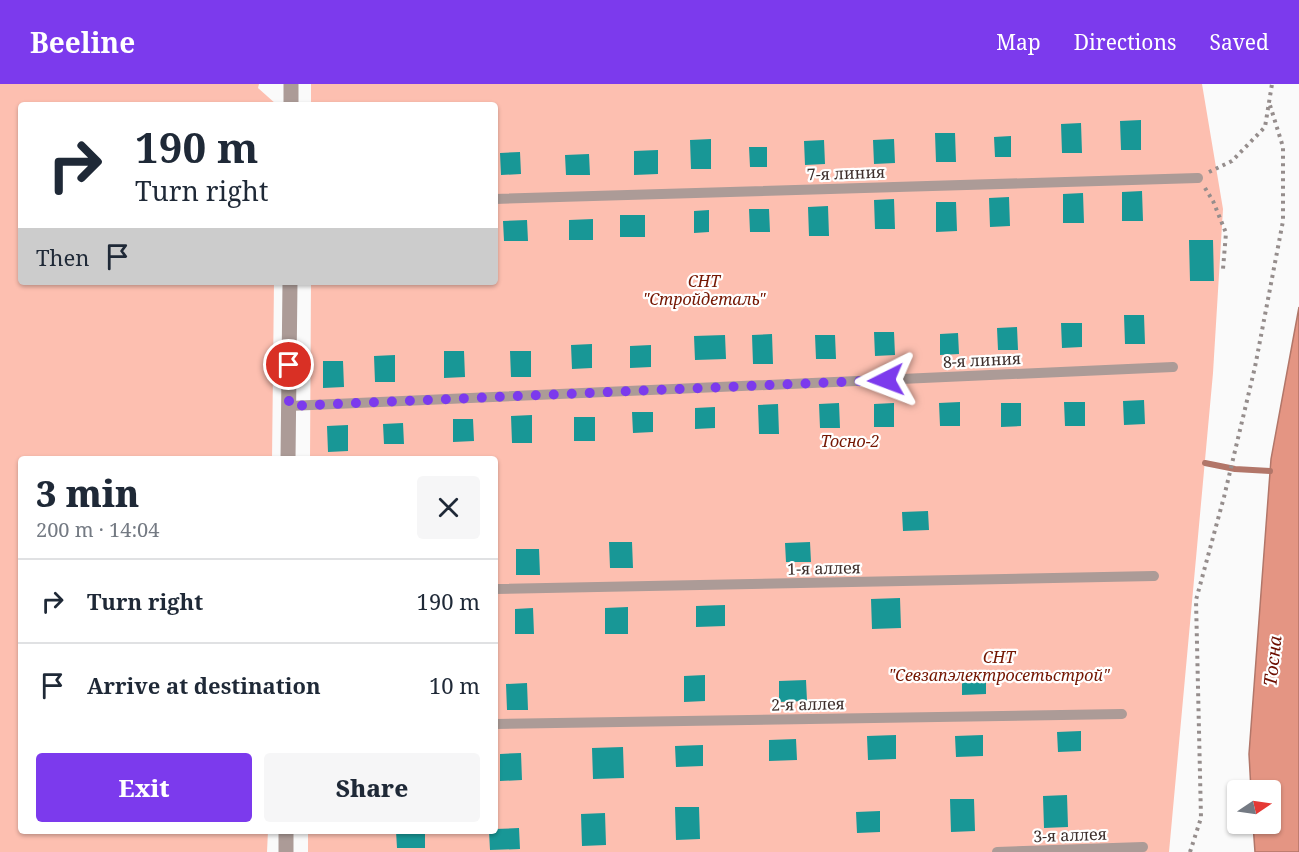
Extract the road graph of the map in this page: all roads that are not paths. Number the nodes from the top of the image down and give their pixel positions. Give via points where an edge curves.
1 (291, 84) edge
2 (291, 102) edge
3 (1198, 177) road end
4 (498, 199) edge
5 (290, 285) edge
6 (1173, 367) dead end
7 (289, 406) junction
8 (288, 456) edge
9 (1154, 576) dead end
10 (498, 590) edge
11 (1122, 714) dead end
12 (498, 724) edge
13 (286, 834) edge
14 (1143, 847) dead end
15 (286, 852) edge
16 (997, 852) edge

1 - 2 street
3 - 4 lane, 7-я линия
5 - 7 street
6 - 7 lane, 8-я линия
7 - 8 street
9 - 10 lane, 1-я аллея
11 - 12 lane, 2-я аллея
13 - 15 street
14 - 16 lane, 3-я аллея

